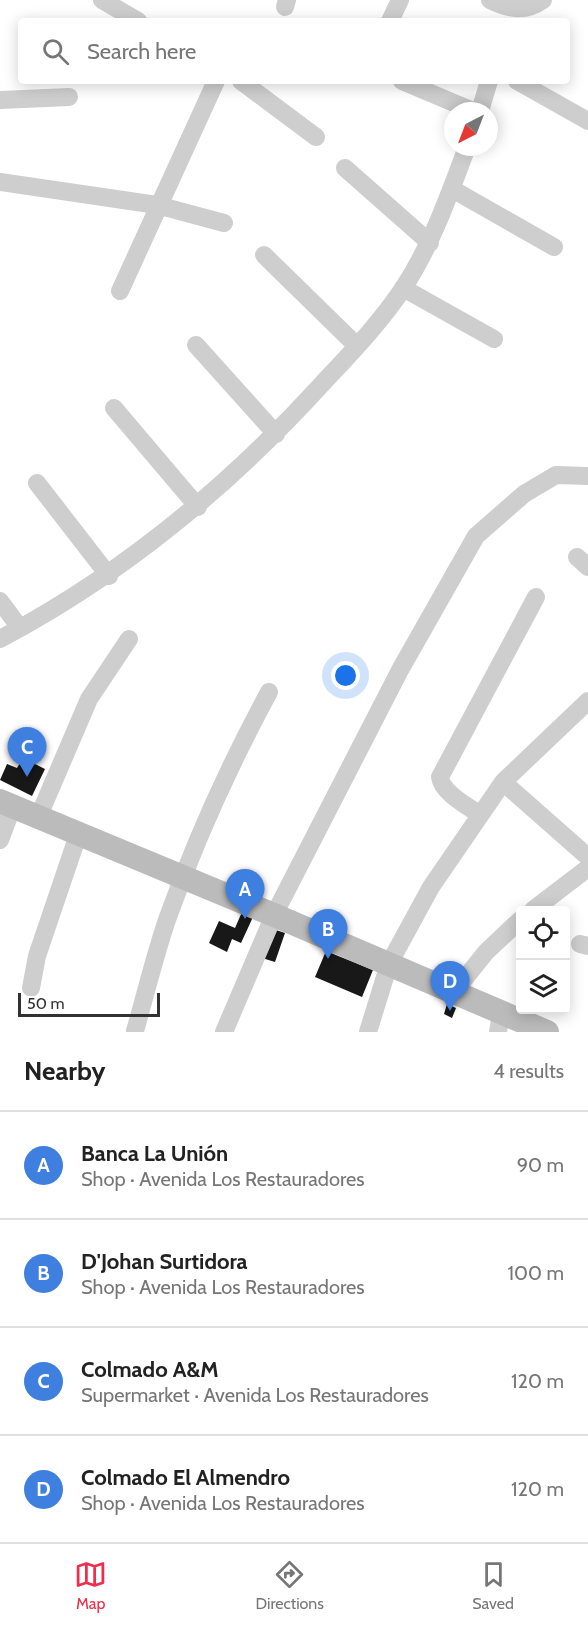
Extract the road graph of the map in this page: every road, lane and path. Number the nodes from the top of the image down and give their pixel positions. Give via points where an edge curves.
1 (102, 0) edge
2 (400, 0) edge
3 (490, 0) edge
4 (543, 0) edge
5 (508, 15) edge
6 (133, 18) edge
7 (391, 18) edge
8 (215, 84) edge
9 (245, 84) edge
10 (409, 84) edge
11 (488, 84) edge
12 (522, 84) edge
13 (69, 97) dead end
14 (0, 100) edge
15 (452, 102) edge
16 (483, 102) edge
17 (588, 121) edge
18 (316, 136) dead end
19 (464, 156) edge
20 (345, 168) dead end
21 (0, 182) edge
22 (452, 189) junction
23 (157, 205) junction
24 (224, 223) dead end
25 (430, 243) junction
26 (554, 247) dead end
27 (264, 255) dead end
28 (403, 288) junction
29 (120, 291) dead end
30 (494, 339) dead end
31 (196, 345) dead end
32 (357, 346) junction
33 (114, 408) dead end
34 (276, 434) junction
35 (588, 476) edge
36 (37, 483) dead end
37 (198, 507) junction
38 (109, 576) junction
39 (536, 597) dead end
40 (0, 601) edge
41 (20, 628) junction
42 (0, 639) edge
43 (129, 639) dead end
44 (269, 692) dead end
45 (588, 701) edge
46 (503, 782) junction
47 (6, 804) edge
48 (480, 815) junction
49 (38, 818) junction
50 (78, 835) junction
51 (0, 840) edge
52 (588, 857) edge
53 (588, 868) edge
54 (183, 877) junction
55 (538, 906) edge
56 (274, 915) junction
57 (516, 924) edge
58 (389, 964) junction
59 (31, 988) dead end
60 (453, 992) junction
61 (500, 1023) edge
62 (135, 1031) edge
63 (224, 1032) edge
64 (368, 1032) edge
65 (547, 1032) edge

1 - 6 street
2 - 7 street
3 - 5 street
4 - 5 street
8 - 23 street
9 - 18 street
10 - 15 street
11 - 16 street
12 - 17 street
13 - 14 street
19 - 22 street
20 - 25 street
21 - 23 street
22 - 25 street
22 - 26 street
23 - 24 street
23 - 29 street
25 - 28 street
27 - 32 street
28 - 30 street
28 - 32 street
31 - 34 street
32 - 34 street
33 - 37 street
34 - 37 street
35 - 56 street via 556,476 524,494 476,536 400,670
36 - 38 street
37 - 38 street
38 - 41 street
39 - 48 street via 440,777 446,789
40 - 41 street
41 - 42 street
43 - 49 street via 89,699
44 - 54 street via 233,758
45 - 46 street
46 - 48 street
46 - 52 street
47 - 49 street
47 - 51 street
48 - 58 street via 430,887
49 - 50 street
50 - 54 street
50 - 59 street via 37,956
53 - 55 street
54 - 56 street
54 - 62 street
56 - 58 street
56 - 63 street
57 - 60 street
58 - 60 street
58 - 64 street
60 - 61 street
61 - 65 street

